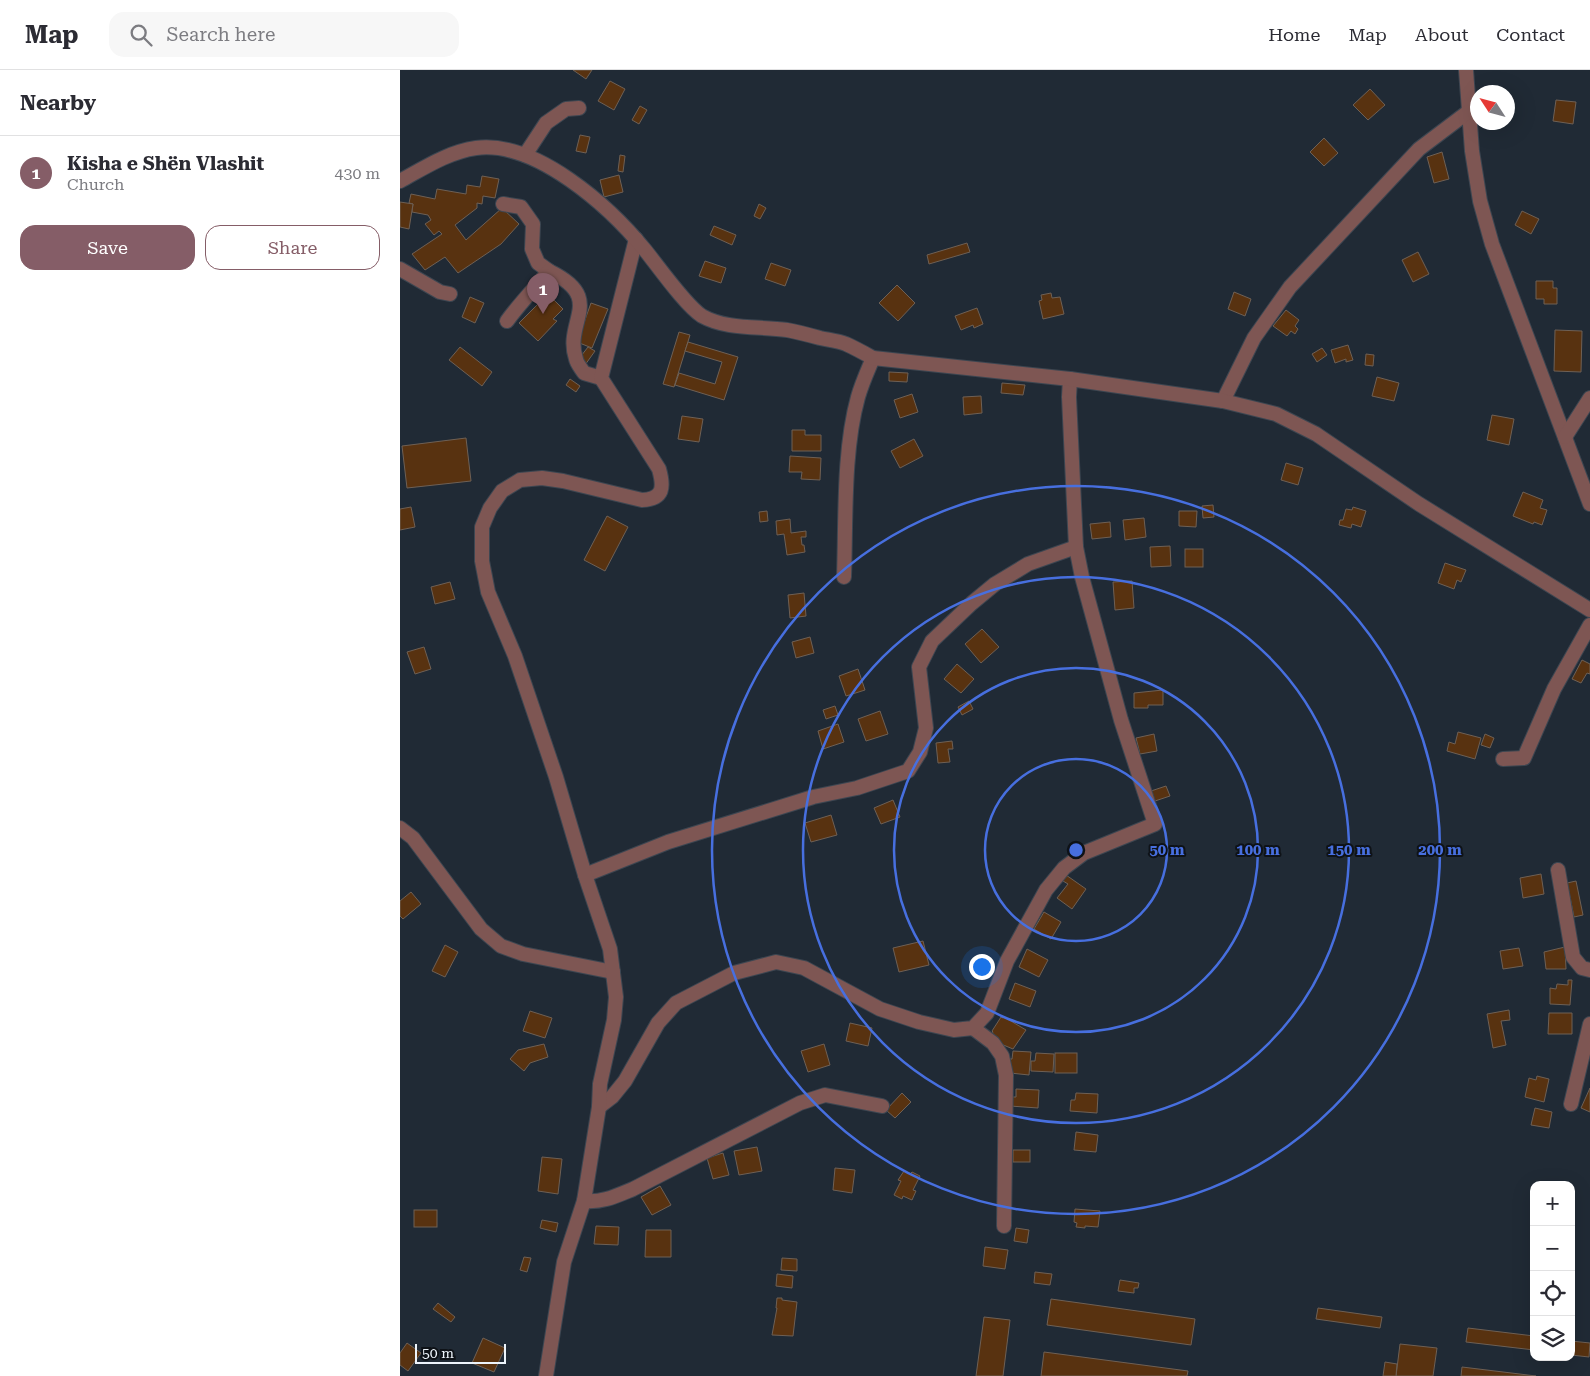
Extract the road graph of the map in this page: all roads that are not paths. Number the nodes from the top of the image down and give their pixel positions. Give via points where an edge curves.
1 (1466, 70) edge
2 (579, 108) dead end
3 (1468, 112) junction
4 (525, 155) junction
5 (400, 181) edge
6 (503, 204) dead end
7 (636, 239) junction
8 (400, 269) edge
9 (549, 271) junction
10 (450, 294) dead end
11 (507, 321) dead end
12 (873, 358) junction
13 (601, 378) junction
14 (1070, 379) junction
15 (1590, 398) edge
16 (1223, 401) junction
17 (1565, 438) junction
18 (1590, 504) edge
19 (1076, 547) junction
20 (844, 577) dead end
21 (1590, 610) edge
22 (1590, 626) edge
23 (1503, 759) dead end
24 (400, 828) edge
25 (1558, 870) dead end
26 (585, 875) junction
27 (1590, 970) edge
28 (613, 972) junction
29 (1590, 1024) edge
30 (973, 1028) junction
31 (1571, 1104) dead end
32 (882, 1106) dead end
33 (599, 1107) junction
34 (584, 1201) junction
35 (1004, 1226) dead end
36 (546, 1376) edge

1 - 3 street
2 - 4 street via 566,108 546,123
3 - 16 street via 1419,149 1290,288 1254,338
3 - 17 street via 1480,201 1492,244
4 - 5 street via 504,149 476,148 444,157
4 - 7 street via 597,199
6 - 9 street via 521,207 533,224 532,249 538,262
7 - 12 street via 699,314 713,322 788,330 844,344
7 - 13 street
8 - 10 street via 440,292
9 - 11 street
9 - 13 street via 564,278 578,293 580,310 574,339 576,359 584,373
12 - 14 street
12 - 20 street via 854,414 848,463
13 - 26 street via 659,470 662,482 658,496 642,500 563,481 542,478 520,480 502,491 482,526 482,561 488,592 515,656
14 - 16 street
14 - 19 street
15 - 17 street
16 - 21 street via 1276,414 1316,434 1419,504
17 - 18 street
19 - 26 street via 1028,564 995,584 932,641 919,667 926,728 920,752 908,771 668,842
19 - 30 street via 1121,720 1154,824 1084,853 1064,868 1046,890 1007,961 987,1013
22 - 23 street via 1554,689 1524,758
24 - 28 street via 412,838 480,929 501,946 523,954
25 - 27 street via 1573,957 1582,968
26 - 28 street via 610,949
28 - 33 street via 614,1020 600,1084
29 - 31 street
30 - 33 street via 954,1030 880,1009 804,968 776,962 734,973 676,1003 658,1023 625,1081 612,1098
30 - 35 street via 1002,1056 1006,1075
32 - 34 street via 825,1095 800,1102 633,1189 608,1200
33 - 34 street
34 - 36 street via 564,1262

